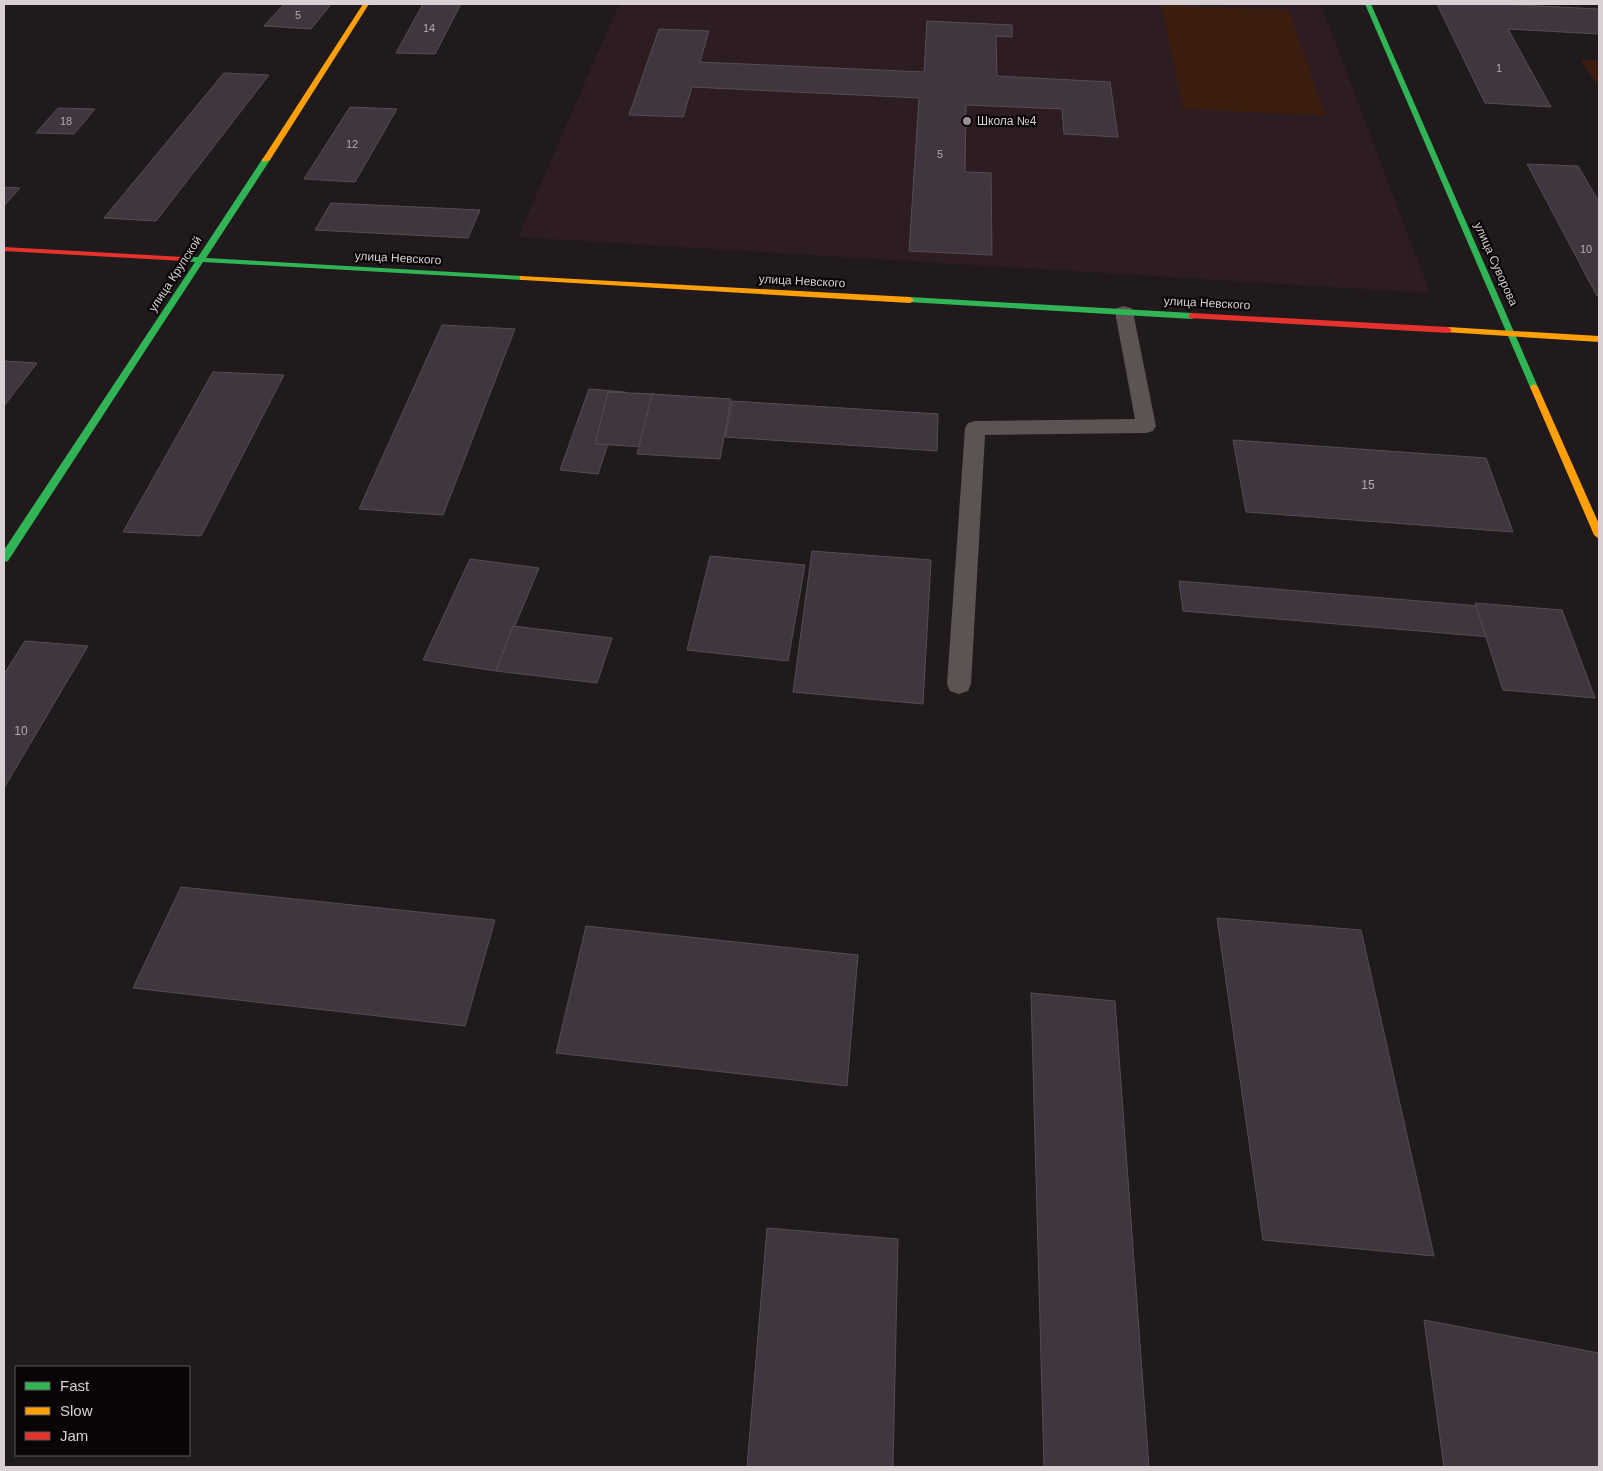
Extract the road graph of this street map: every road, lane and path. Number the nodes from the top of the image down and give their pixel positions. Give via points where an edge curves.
1 (366, 4) edge
2 (1368, 4) edge
3 (4, 249) edge
4 (201, 261) junction
5 (1124, 312) junction
6 (1512, 334) junction
7 (1599, 339) edge
8 (1599, 535) edge
9 (4, 558) edge
10 (959, 684) dead end

1 - 4 main road, улица Крупской
2 - 6 main road, улица Суворова
3 - 4 main road, улица Невского
4 - 5 main road, улица Невского
4 - 9 main road, улица Крупской
5 - 6 main road, улица Невского
5 - 10 lane via 1146,426 975,428
6 - 7 main road, улица Невского
6 - 8 main road, улица Суворова

